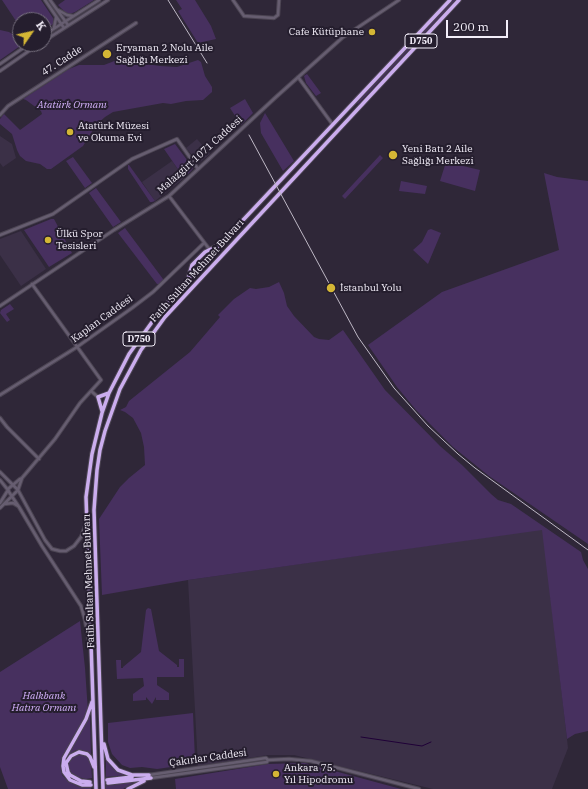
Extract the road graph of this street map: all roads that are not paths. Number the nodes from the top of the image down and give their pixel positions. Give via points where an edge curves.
1 (45, 0) edge
2 (50, 0) edge
3 (99, 0) edge
4 (108, 0) edge
5 (233, 0) edge
6 (280, 0) edge
7 (399, 0) edge
8 (450, 0) edge
9 (459, 0) edge
10 (57, 9) junction
11 (55, 15) junction
12 (74, 16) junction
13 (65, 21) junction
14 (136, 23) dead end
15 (61, 24) junction
16 (68, 26) junction
17 (54, 28) joint
18 (64, 28) junction
19 (52, 36) edge
20 (17, 52) edge
21 (27, 52) edge
22 (0, 64) edge
23 (0, 71) edge
24 (298, 77) junction
25 (0, 115) edge
26 (333, 125) junction
27 (198, 169) junction
28 (169, 196) junction
29 (0, 235) edge
30 (204, 243) junction
31 (222, 243) junction
32 (210, 250) junction
33 (188, 280) junction
34 (32, 284) junction
35 (0, 306) edge
36 (77, 347) junction
37 (91, 391) junction
38 (110, 393) junction
39 (0, 395) edge
40 (98, 397) junction
41 (102, 413) junction
42 (0, 418) edge
43 (39, 459) junction
44 (0, 472) edge
45 (22, 478) junction
46 (0, 480) edge
47 (13, 484) junction
48 (8, 490) junction
49 (18, 490) junction
50 (12, 495) junction
51 (2, 504) edge
52 (19, 507) junction
53 (0, 508) edge
54 (87, 522) junction
55 (92, 657) junction
56 (93, 700) junction
57 (102, 735) junction
58 (268, 760) junction
59 (96, 769) junction
60 (168, 772) junction
61 (150, 776) junction
62 (169, 776) junction
63 (108, 781) dead end
64 (96, 789) edge
65 (103, 789) edge
66 (128, 789) edge
67 (419, 789) edge

1 - 11 street
2 - 10 street
3 - 12 street
4 - 16 street
5 - 6 street via 246,17 275,18 278,15
7 - 24 street, Malazgirt 1071 Caddesi via 344,36
8 - 26 highway, Fatih Sultan Mehmet Bulvarı / D750
9 - 57 highway, Fatih Sultan Mehmet Bulvarı / D750 via 164,317 130,369 105,430 97,470 94,510
10 - 12 street
10 - 13 street
11 - 15 street
11 - 17 street
12 - 13 street
13 - 15 street
13 - 16 street
14 - 25 street, 47. Cadde via 8,106
15 - 17 street
15 - 18 street
16 - 18 street
18 - 19 street
20 - 22 street
21 - 23 street
24 - 26 street
24 - 27 street, Malazgirt 1071 Caddesi
26 - 31 highway, Fatih Sultan Mehmet Bulvarı / D750
27 - 28 street, Malazgirt 1071 Caddesi
27 - 29 street via 177,139 132,159 53,214
28 - 30 street
28 - 34 street, Malazgirt 1071 Caddesi
30 - 32 street
30 - 36 street, Kaplan Caddesi via 149,295
31 - 32 highway
31 - 33 highway, Fatih Sultan Mehmet Bulvarı / D750
32 - 33 highway via 192,265
33 - 38 highway, Fatih Sultan Mehmet Bulvarı / D750 via 143,333 129,354
34 - 35 street, Malazgirt 1071 Caddesi
34 - 36 street
36 - 37 street via 101,380
36 - 39 street, Kaplan Caddesi
37 - 40 street
37 - 43 street
38 - 40 highway
38 - 41 highway, Fatih Sultan Mehmet Bulvarı / D750
40 - 41 highway
41 - 54 highway, Fatih Sultan Mehmet Bulvarı / D750 via 89,473 86,497
42 - 43 street
43 - 45 street
44 - 47 street
45 - 47 street
45 - 49 street
46 - 48 street
47 - 48 street
47 - 49 street
48 - 50 street
48 - 51 street
49 - 50 street
49 - 54 street via 52,549 66,551 74,546
50 - 51 street
50 - 52 street
51 - 52 street via 13,503
51 - 53 street
52 - 55 street via 81,606
54 - 55 highway, Fatih Sultan Mehmet Bulvarı / D750
55 - 56 highway, Fatih Sultan Mehmet Bulvarı / D750
56 - 59 highway, Fatih Sultan Mehmet Bulvarı / D750
56 - 59 highway via 86,719 64,758 63,766 70,780 82,785 90,783 70,775 66,768 68,759 75,753 83,753 90,757
57 - 61 highway via 108,759 114,767 132,775
57 - 65 highway, Fatih Sultan Mehmet Bulvarı / D750
58 - 60 street, Çakırlar Caddesi via 266,758
58 - 62 street, Çakırlar Caddesi
58 - 67 street, Çakırlar Caddesi via 311,761
59 - 64 highway, Fatih Sultan Mehmet Bulvarı / D750
60 - 61 street, Çakırlar Caddesi
60 - 62 street
61 - 62 street, Çakırlar Caddesi
61 - 63 highway
61 - 66 highway

